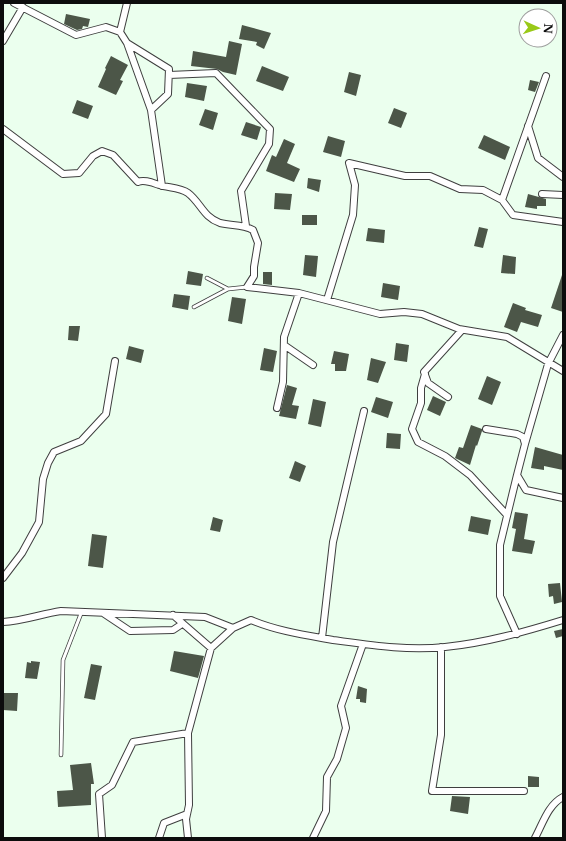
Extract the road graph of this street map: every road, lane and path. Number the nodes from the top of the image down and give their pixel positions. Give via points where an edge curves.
1 (14, 3) edge
2 (127, 3) edge
3 (23, 7) junction
4 (120, 32) junction
5 (3, 41) edge
6 (127, 43) junction
7 (170, 75) junction
8 (546, 76) dead end
9 (151, 110) junction
10 (528, 126) junction
11 (3, 130) edge
12 (563, 177) edge
13 (162, 186) junction
14 (542, 194) dead end
15 (563, 195) edge
16 (502, 200) junction
17 (563, 222) edge
18 (246, 226) junction
19 (207, 278) dead end
20 (247, 287) junction
21 (228, 289) junction
22 (299, 294) junction
23 (327, 300) junction
24 (194, 307) dead end
25 (462, 330) junction
26 (563, 335) edge
27 (284, 345) junction
28 (115, 361) dead end
29 (548, 364) junction
30 (314, 365) dead end
31 (563, 371) edge
32 (425, 374) junction
33 (448, 397) dead end
34 (276, 408) dead end
35 (364, 411) dead end
36 (486, 429) dead end
37 (525, 444) junction
38 (517, 475) junction
39 (563, 498) edge
40 (507, 515) junction
41 (3, 578) edge
42 (82, 612) junction
43 (102, 612) junction
44 (173, 616) junction
45 (563, 620) edge
46 (3, 622) edge
47 (182, 624) junction
48 (233, 628) junction
49 (517, 634) junction
50 (322, 638) junction
51 (363, 644) junction
52 (441, 647) junction
53 (211, 648) junction
54 (188, 734) junction
55 (60, 755) dead end
56 (524, 792) dead end
57 (563, 797) edge
58 (187, 814) junction
59 (102, 838) edge
60 (159, 838) edge
61 (188, 838) edge
62 (313, 838) edge
63 (535, 838) edge

1 - 3 street
2 - 4 street
3 - 4 street via 76,35 106,27
3 - 5 street
4 - 6 street
6 - 7 street via 169,69
6 - 9 street
7 - 9 street via 168,94
7 - 18 street via 216,72 270,129 269,144 241,191
8 - 10 street
9 - 13 street
10 - 12 street via 538,158
10 - 16 street
11 - 13 street via 63,174 79,173 93,156 102,151 114,155 138,182 146,181
13 - 18 street via 182,189 192,196 204,213 220,223
14 - 15 street
16 - 17 street via 513,215
16 - 23 street via 483,190 460,189 430,176 405,176 349,163 355,185 353,215
18 - 20 street via 253,230 258,243 254,276
19 - 21 lane
20 - 21 lane
20 - 22 street
21 - 24 lane
22 - 23 street
22 - 27 street via 284,337
23 - 25 street via 380,314 422,314
25 - 29 street via 507,338
25 - 32 street via 424,372
26 - 29 street
27 - 30 street
27 - 34 street via 283,382
28 - 41 street via 106,414 81,442 54,452 43,479 39,522 22,553
29 - 31 street
29 - 37 street
32 - 33 street via 428,383
32 - 40 street via 421,388 421,403 412,429 418,442 445,456 470,475
35 - 50 street via 333,542
36 - 37 street via 517,434 523,437
37 - 38 street
38 - 39 street via 526,490
38 - 40 street
40 - 49 street via 500,545 500,596
42 - 43 street
42 - 46 street via 61,611 40,614 20,621
42 - 55 lane via 63,660
43 - 44 street
43 - 47 street via 130,631 173,630
44 - 47 street
44 - 48 street via 205,617
45 - 49 street
47 - 53 street
48 - 50 street via 251,620 270,628
48 - 53 street
49 - 52 street
50 - 51 street
51 - 52 street via 391,648
51 - 62 street via 341,706 346,728 337,759 327,777 326,811
52 - 56 street via 441,735 432,791
53 - 54 street
54 - 58 street
54 - 59 street via 133,742 112,785 99,794
57 - 63 street via 556,800 543,818
58 - 60 street via 164,823
58 - 61 street

